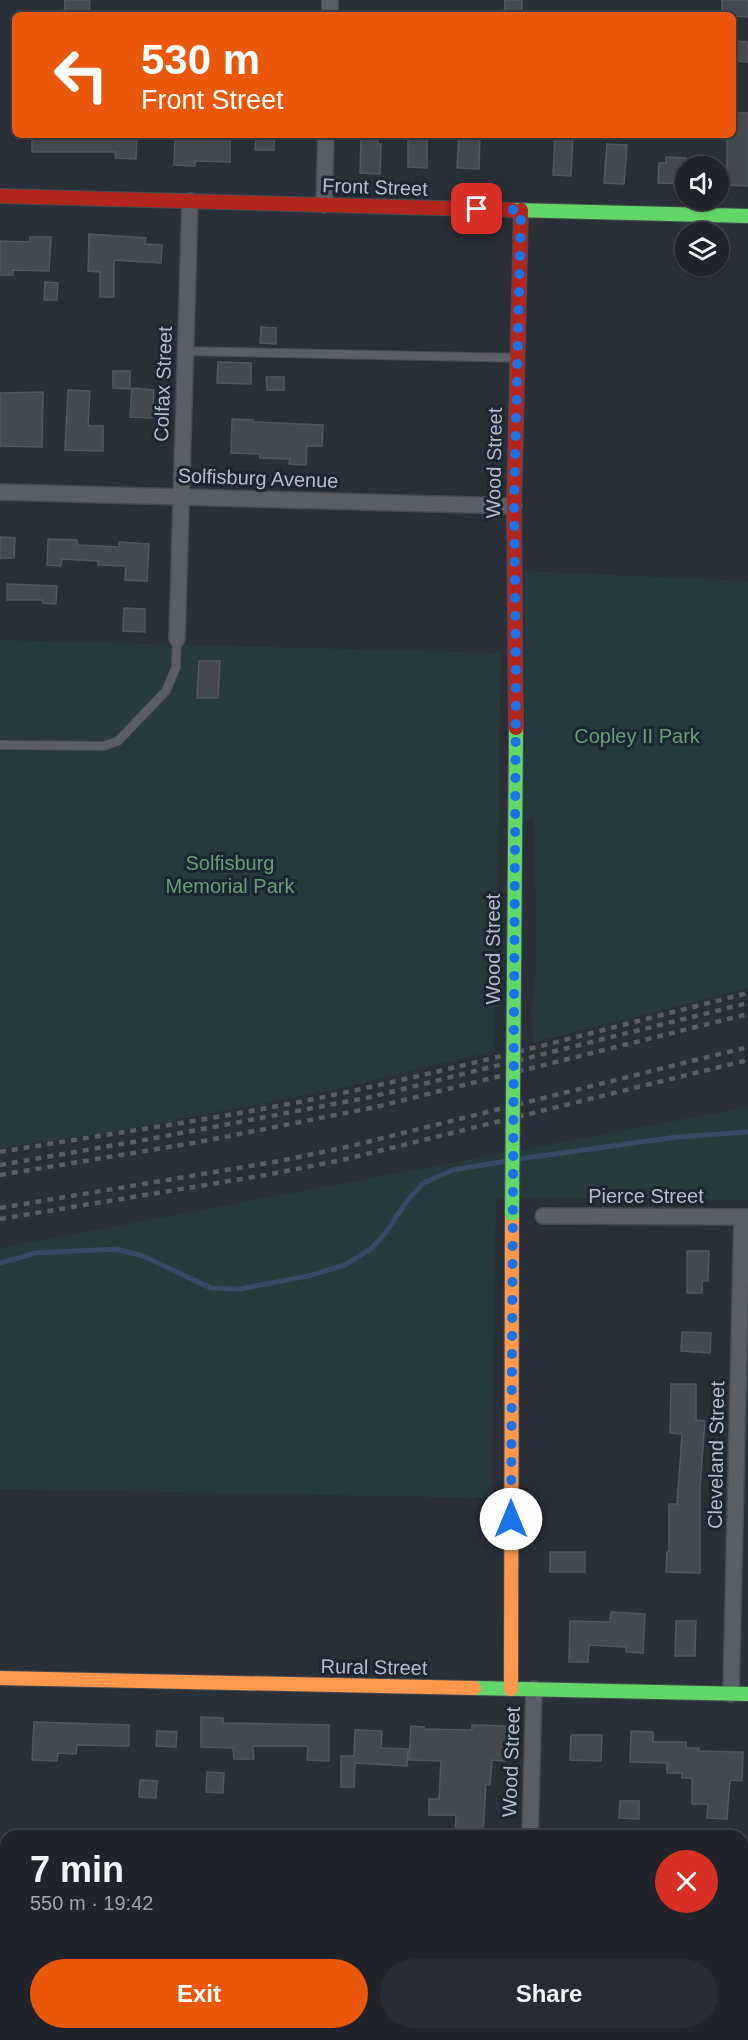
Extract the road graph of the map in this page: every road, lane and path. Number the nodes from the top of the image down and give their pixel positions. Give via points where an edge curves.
1 (326, 138) edge
2 (0, 196) edge
3 (190, 201) junction
4 (324, 205) junction
5 (521, 210) junction
6 (748, 216) edge
7 (186, 351) junction
8 (518, 358) junction
9 (0, 492) edge
10 (181, 496) junction
11 (514, 506) junction
12 (177, 639) joint
13 (0, 745) edge
14 (543, 1216) dead end
15 (745, 1217) edge
16 (0, 1678) edge
17 (511, 1689) junction
18 (534, 1689) junction
19 (731, 1694) junction
20 (748, 1694) edge
21 (530, 1830) edge

1 - 4 street
2 - 3 street, Front Street
3 - 4 street, Front Street
3 - 7 street, Colfax Street
4 - 5 street, Front Street
5 - 6 street, Front Street
5 - 8 street, Wood Street
7 - 8 lane
7 - 10 street, Colfax Street
8 - 11 street, Wood Street
9 - 10 street, Solfisburg Avenue
10 - 11 street, Solfisburg Avenue
10 - 12 street, Colfax Street
11 - 17 street, Wood Street, bridge
12 - 13 lane via 176,667 166,691 118,741 104,746
14 - 15 street, Pierce Street
15 - 19 street, Cleveland Street
16 - 17 street, Rural Street
17 - 18 street, Rural Street
18 - 19 street, Rural Street
18 - 21 street, Wood Street
19 - 20 street, Rural Street

